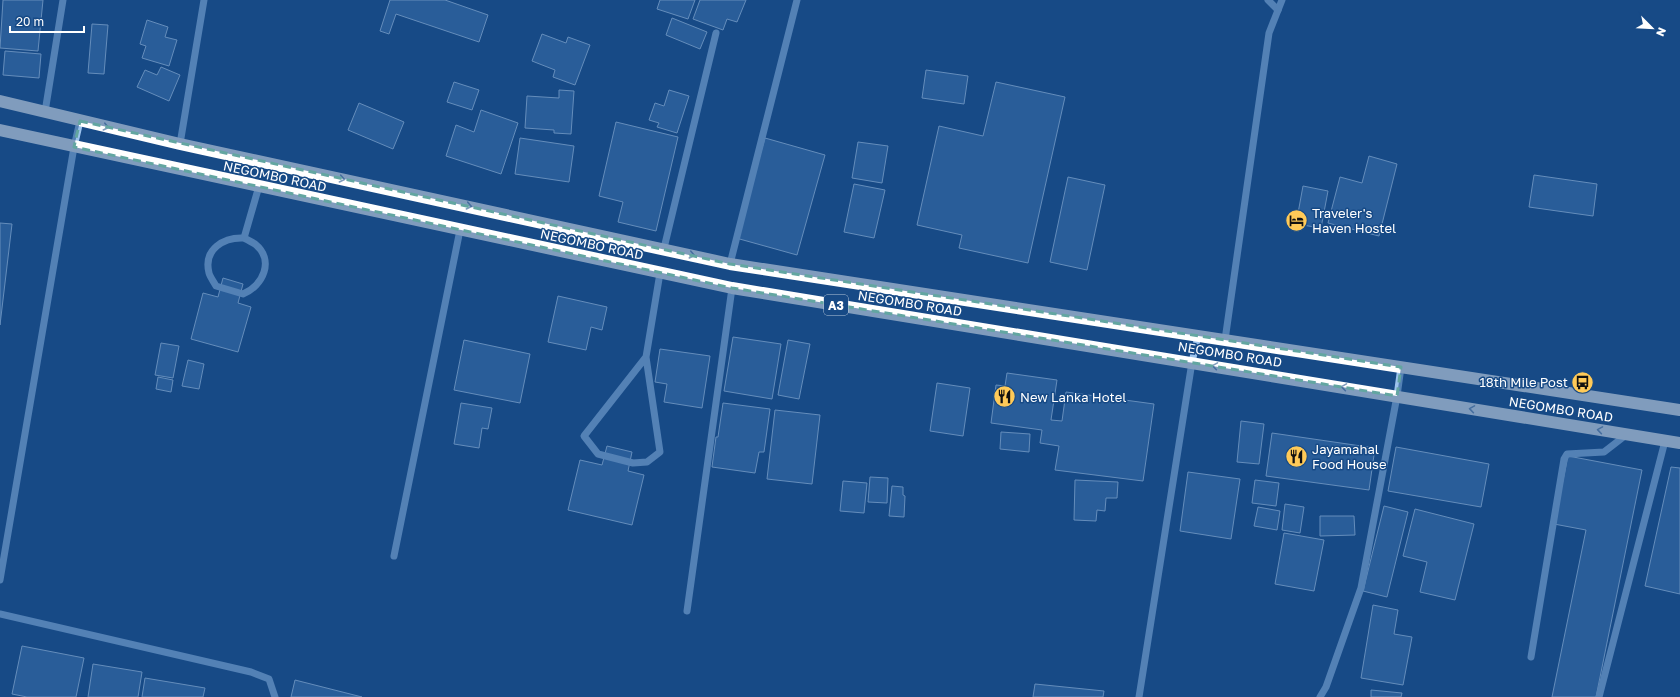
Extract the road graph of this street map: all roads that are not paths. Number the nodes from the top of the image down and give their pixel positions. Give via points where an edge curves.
1 (63, 0) edge
2 (204, 0) edge
3 (797, 0) edge
4 (1268, 0) edge
5 (1282, 0) edge
6 (1278, 10) junction
7 (716, 33) dead end
8 (0, 102) edge
9 (45, 112) junction
10 (80, 121) junction
11 (0, 130) edge
12 (180, 144) junction
13 (74, 146) junction
14 (259, 186) junction
15 (460, 230) junction
16 (244, 238) junction
17 (664, 248) junction
18 (730, 264) junction
19 (660, 273) junction
20 (732, 288) junction
21 (1198, 336) junction
22 (1226, 340) junction
23 (646, 357) junction
24 (1192, 362) junction
25 (1400, 367) junction
26 (1397, 396) junction
27 (1680, 410) edge
28 (1626, 434) junction
29 (1665, 441) junction
30 (1680, 443) edge
31 (394, 556) dead end
32 (0, 580) edge
33 (687, 611) dead end
34 (0, 614) edge
35 (1531, 658) dead end
36 (275, 697) edge
37 (1139, 697) edge
38 (1320, 697) edge
39 (1599, 697) edge

1 - 9 street
2 - 12 street
3 - 18 street
4 - 6 street
5 - 6 street
6 - 22 street via 1270,33
7 - 17 street
8 - 9 highway, NEGOMBO ROAD / A3
9 - 10 highway, NEGOMBO ROAD / A3
10 -> 12 highway, NEGOMBO ROAD / A3
10 - 13 street
11 - 13 highway, NEGOMBO ROAD / A3
12 -> 17 highway, NEGOMBO ROAD / A3
13 - 14 highway, NEGOMBO ROAD / A3
13 - 32 street
14 - 15 highway, NEGOMBO ROAD / A3
14 - 16 street
15 - 19 highway, NEGOMBO ROAD / A3
15 - 31 street
16 - 16 street via 223,240 210,255 208,265 209,274 216,286 243,294 256,287 265,270 262,252
17 -> 18 highway, NEGOMBO ROAD / A3
18 - 21 highway, NEGOMBO ROAD / A3
19 - 20 highway, NEGOMBO ROAD / A3
19 - 23 street
20 - 24 highway, NEGOMBO ROAD / A3
20 - 33 street
21 - 22 highway, NEGOMBO ROAD / A3
21 - 24 street
22 - 25 highway, NEGOMBO ROAD / A3
23 - 23 street via 660,452 647,462 633,463 598,454 584,436
26 -> 24 highway, NEGOMBO ROAD / A3
24 - 37 street
25 - 26 street
25 - 27 highway, NEGOMBO ROAD / A3
28 -> 26 highway, NEGOMBO ROAD / A3
26 - 38 street via 1361,588 1326,688
28 - 29 highway, NEGOMBO ROAD / A3
28 - 35 street via 1604,452 1567,454 1564,459
29 - 30 highway, NEGOMBO ROAD / A3
29 - 39 street
34 - 36 street via 251,672 269,679

